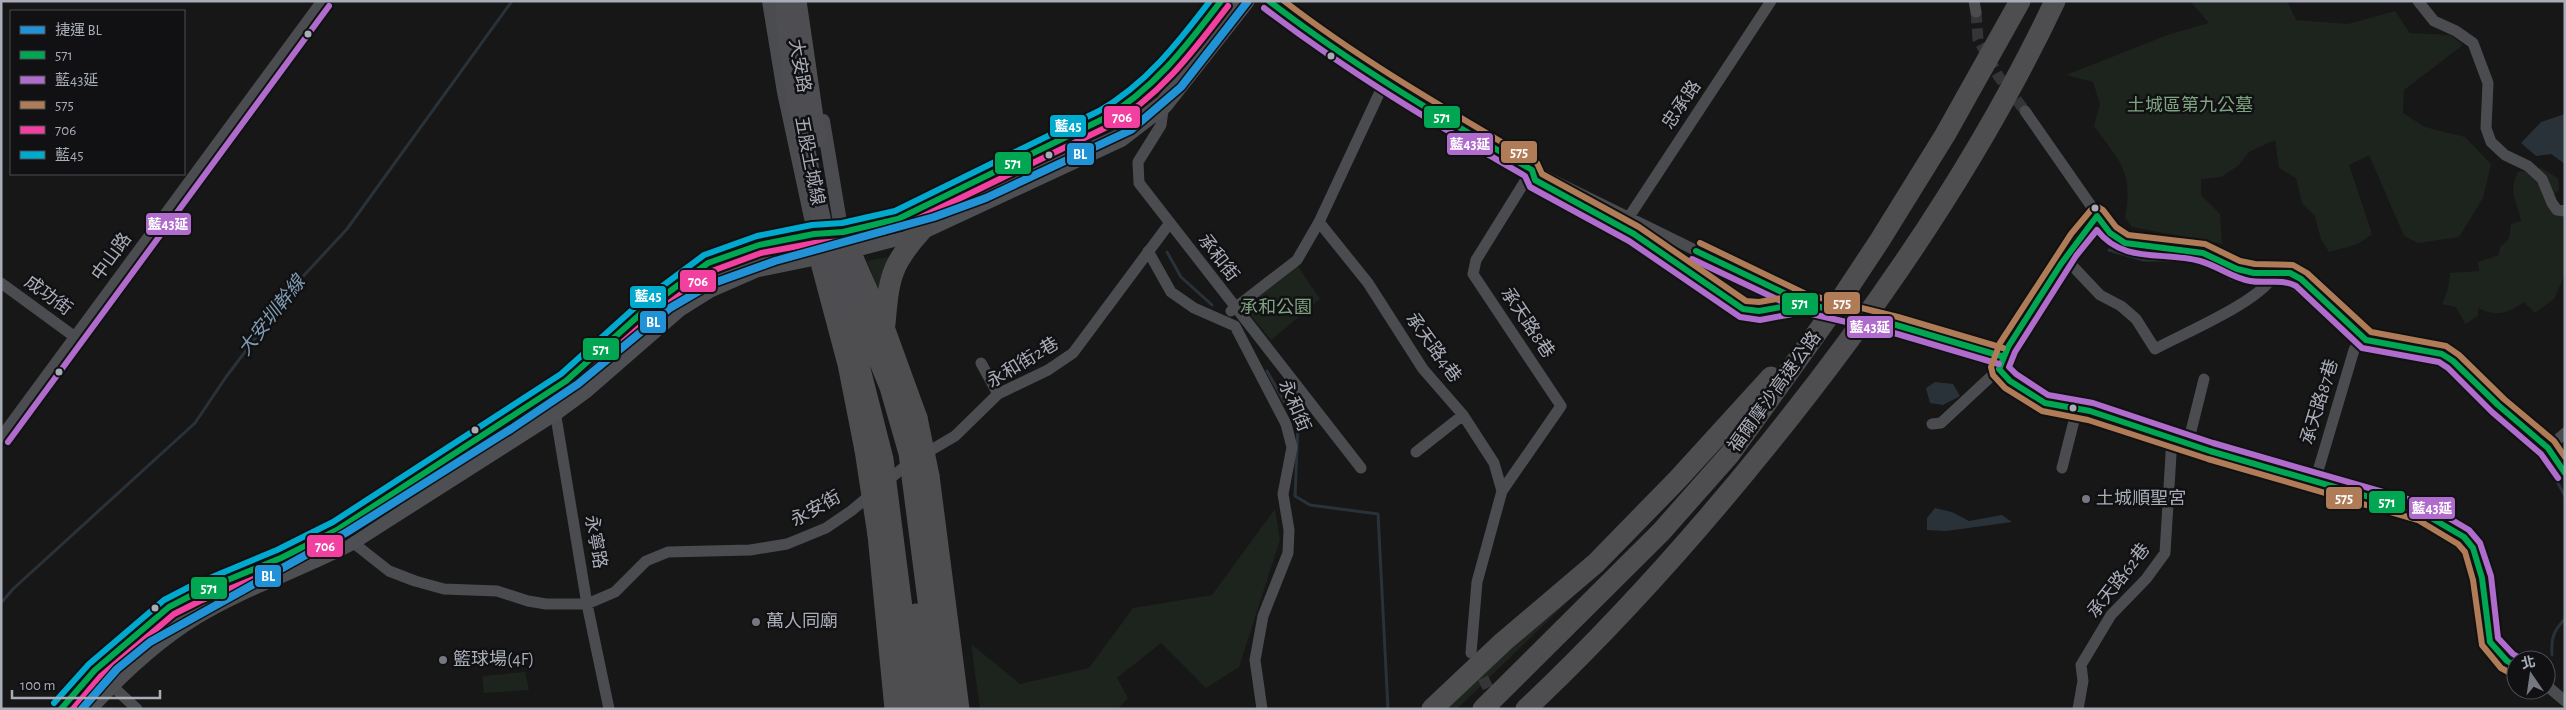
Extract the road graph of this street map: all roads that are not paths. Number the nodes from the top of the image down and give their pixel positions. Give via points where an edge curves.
1 (322, 1) edge
2 (769, 1) edge
3 (784, 1) edge
4 (797, 1) edge
5 (806, 1) edge
6 (1221, 1) edge
7 (1245, 1) edge
8 (1269, 1) edge
9 (1771, 1) edge
10 (2020, 1) edge
11 (2055, 1) edge
12 (2418, 1) edge
13 (1172, 64) junction
14 (1188, 76) junction
15 (1385, 81) junction
16 (1164, 104) junction
17 (2025, 110) tunnel mouth
18 (1532, 170) junction
19 (2565, 211) edge
20 (2098, 216) junction
21 (1319, 222) junction
22 (1625, 223) junction
23 (1169, 224) junction
24 (922, 230) junction
25 (814, 234) junction
26 (846, 240) junction
27 (1148, 251) junction
28 (819, 255) junction
29 (2064, 257) junction
30 (2274, 276) junction
31 (1, 283) edge
32 (1761, 283) junction
33 (1778, 292) junction
34 (1725, 295) junction
35 (1234, 307) junction
36 (1770, 308) junction
37 (854, 316) junction
38 (1828, 317) junction
39 (1223, 320) junction
40 (1896, 325) tunnel mouth
41 (885, 330) junction
42 (75, 337) junction
43 (2358, 342) junction
44 (2001, 356) junction
45 (981, 364) dead end
46 (1999, 368) junction
47 (2204, 379) dead end
48 (566, 381) junction
49 (998, 394) junction
50 (2077, 409) junction
51 (555, 411) junction
52 (1463, 415) junction
53 (1932, 424) dead end
54 (2565, 433) edge
55 (1, 437) edge
56 (2172, 438) junction
57 (2188, 444) junction
58 (2548, 448) junction
59 (1416, 452) dead end
60 (1361, 468) dead end
61 (2062, 468) dead end
62 (2565, 473) edge
63 (891, 479) joint
64 (2315, 481) junction
65 (1502, 490) junction
66 (351, 540) junction
67 (587, 604) junction
68 (919, 614) junction
69 (1471, 653) tunnel mouth
70 (2506, 659) edge
71 (95, 670) junction
72 (111, 683) junction
73 (900, 708) edge
74 (955, 708) edge
75 (61, 709) edge
76 (87, 709) edge
77 (137, 709) edge
78 (609, 709) edge
79 (927, 709) edge
80 (932, 709) edge
81 (1262, 709) edge
82 (1432, 709) edge
83 (1484, 709) edge
84 (1526, 709) edge
85 (2078, 709) edge

1 - 42 street, 中山路
2 - 25 street, 大安路 via 784,92
3 - 37 highway, 五股土城線, bridge via 810,174
4 - 37 highway, 五股土城線, bridge via 822,171
5 - 26 street, 大安路 via 807,24
6 - 13 main road
7 - 14 main road
8 - 15 street via 1308,31
9 - 22 street, 忠承路
10 - 38 highway, 福爾摩沙高速公路 via 1945,136
11 - 84 highway, 福爾摩沙高速公路 via 1974,152 1904,264 1820,382 1678,553
12 - 19 street via 2434,21 2474,43 2488,83 2486,128 2491,142 2542,179 2552,203 2558,210
13 - 14 main road
13 - 26 main road via 1145,93 1124,109 898,219
14 - 16 main road
15 - 18 street
15 - 21 street
16 - 23 street, 承和街 via 1161,125 1142,154 1137,170 1139,183
16 - 24 main road via 1117,140
17 - 20 street
18 - 22 street
18 - 65 street, 承天路8巷 via 1476,260 1473,274 1561,406
20 - 29 street via 2077,237
20 - 30 street via 2110,233 2125,243 2203,253 2237,269
21 - 35 street via 1297,260
21 - 52 street, 承天路4巷 via 1368,284 1423,369
22 - 32 street
22 - 34 street
23 - 27 street, 永和街2巷
23 - 35 street, 承和街
24 - 26 main road
24 - 41 highway via 890,276
25 - 26 main road
25 - 28 street, 大安路
25 - 48 main road via 759,245 708,263 646,310
26 - 28 main road
26 - 41 highway
27 - 39 street, 永和街 via 1171,292 1194,308
27 - 49 street, 永和街2巷 via 1073,353 1048,370
28 - 51 main road via 756,268 710,288 678,308
28 - 73 highway, bridge via 848,364 865,450
29 - 30 street via 2100,295 2136,319 2155,349 2254,297
29 - 44 street via 2029,317
30 - 43 street via 2290,273 2300,279
31 - 42 street, 成功街
32 - 33 street
32 - 34 street via 1767,298 1760,304 1746,303
33 - 36 street
33 - 36 street via 1803,303
34 - 36 street via 1743,308 1759,311
35 - 39 street
35 - 60 street, 承和街
37 - 68 highway, bridge via 891,452
37 - 73 highway, bridge via 883,458
37 - 74 highway, bridge via 890,387 909,453
38 - 82 highway via 1596,563 1503,642
38 - 83 highway, 福爾摩沙高速公路 via 1730,454 1613,581
39 - 81 street, 永和街 via 1235,326 1286,424 1292,447 1283,494 1289,530 1288,553 1263,616 1255,660
40 - 44 street
41 - 74 highway, bridge via 917,418 929,476
42 - 55 street, 中山路
43 - 58 street via 2442,354 2453,360
43 - 64 street, 承天路87巷
44 - 46 street
45 - 49 street
46 - 50 street via 2010,381 2036,398
46 - 53 street via 1942,423
47 - 57 street
48 - 51 street, 永寧路
48 - 71 main road via 336,530 169,608
49 - 63 street, 永和街2巷 via 955,436 909,463
50 - 56 street
50 - 61 street
51 - 66 main road
51 - 67 street, 永寧路
52 - 59 street
52 - 65 street, 承天路4巷 via 1494,463
54 - 58 street
56 - 57 street
56 - 85 street, 承天路62巷 via 2165,552 2146,579 2111,615 2081,665 2083,681
57 - 64 street
58 - 62 street
63 - 67 street, 永安街 via 826,528 787,544 750,550 668,552 646,561 615,592
64 - 70 street via 2421,512 2464,537 2477,558 2490,642
65 - 69 street via 1477,582
66 - 67 street via 389,571 415,582 444,589 497,591 546,604
66 - 72 main road via 197,614 141,655
67 - 78 street, 永寧路
68 - 79 highway
68 - 80 highway
71 - 72 street
71 - 75 main road
72 - 76 main road
72 - 77 street

